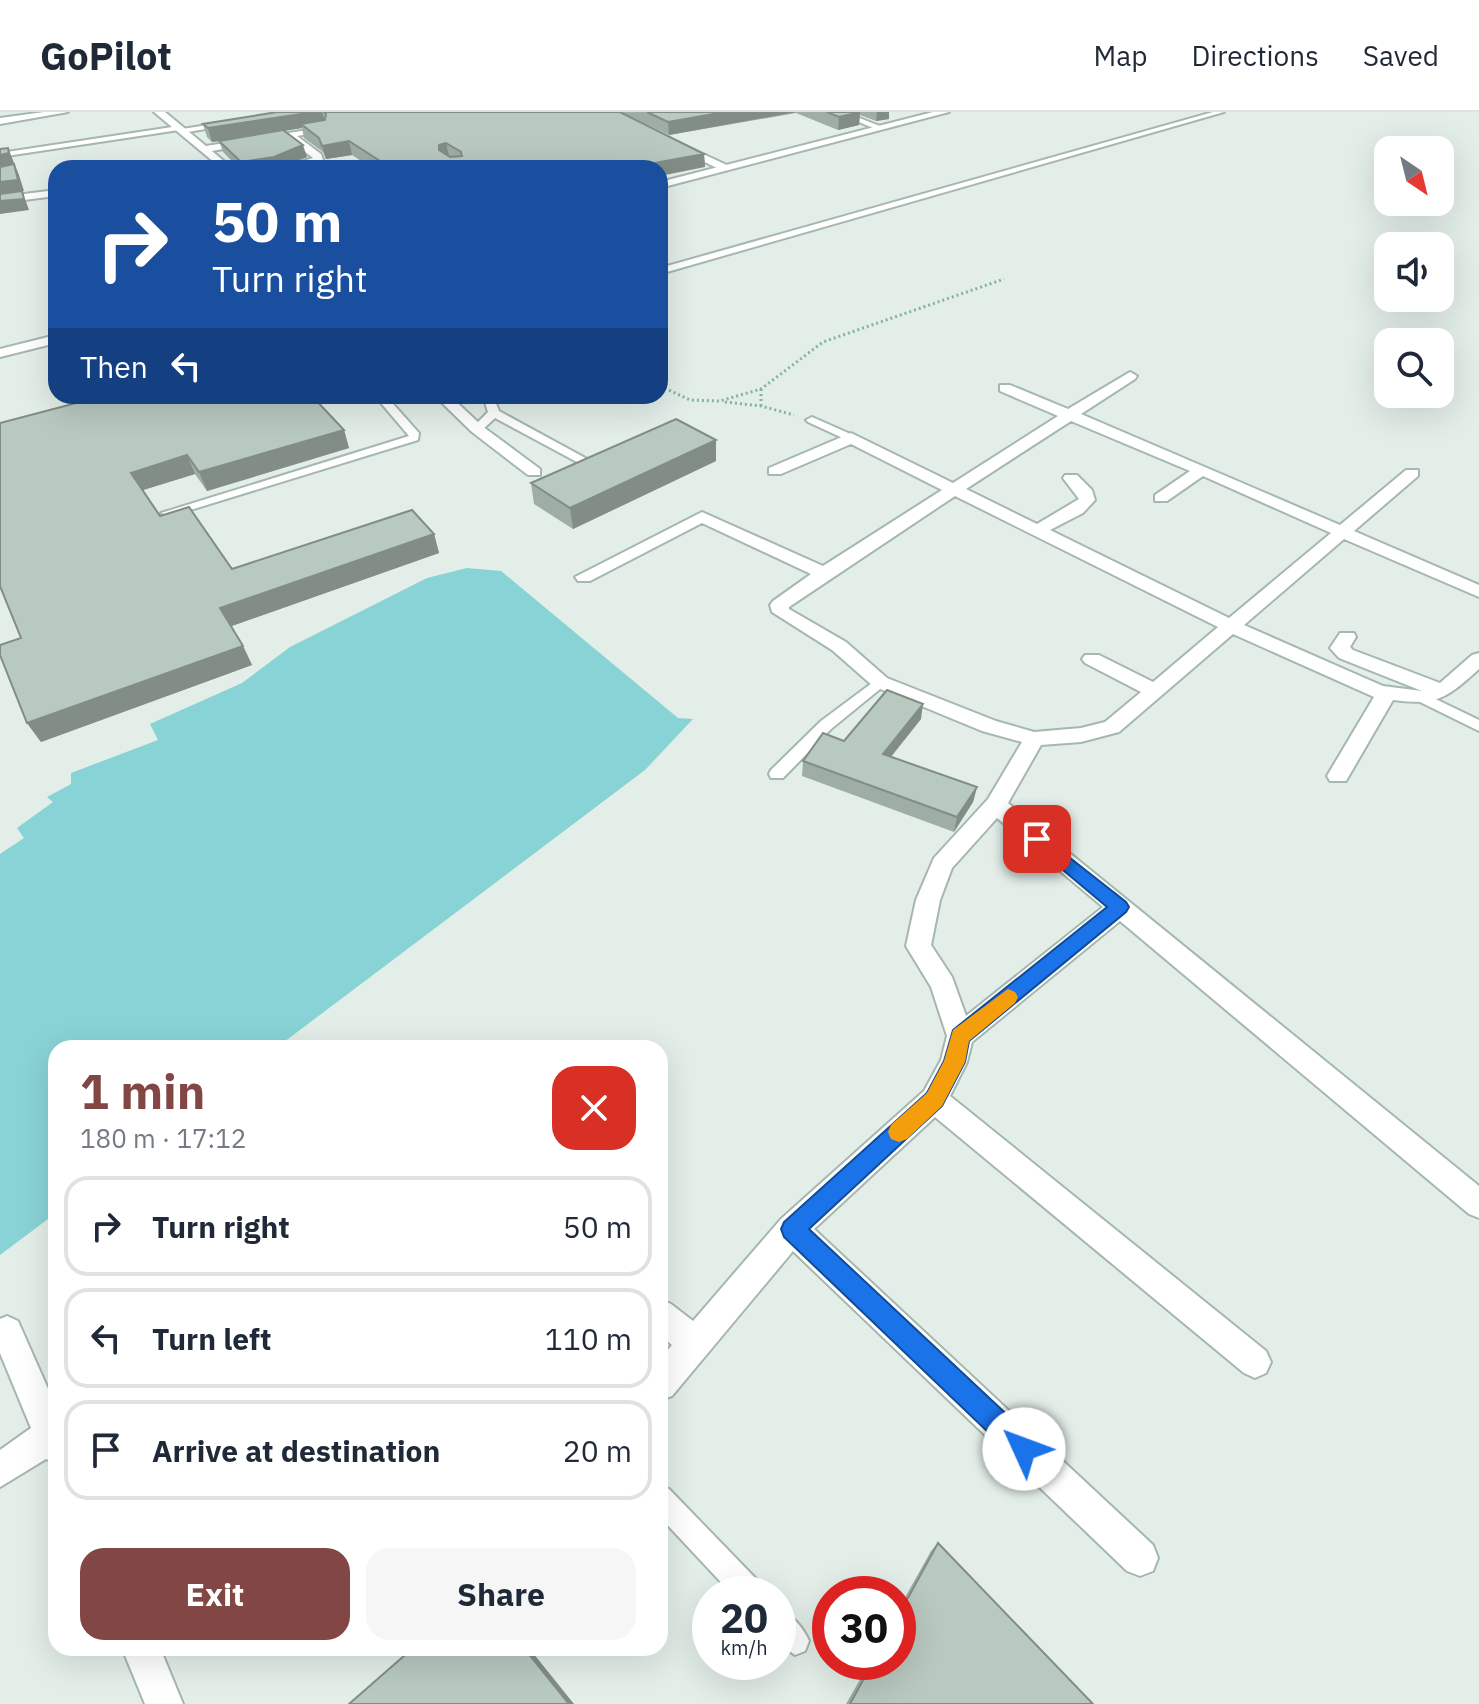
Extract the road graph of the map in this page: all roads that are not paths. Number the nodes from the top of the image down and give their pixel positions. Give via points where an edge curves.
1 (63, 112) edge
2 (159, 112) edge
3 (838, 112) edge
4 (944, 112) edge
5 (1221, 112) edge
6 (0, 121) edge
7 (236, 122) edge
8 (881, 128) junction
9 (323, 129) edge
10 (181, 130) junction
11 (289, 135) junction
12 (659, 137) edge
13 (205, 149) junction
14 (0, 155) edge
15 (218, 160) edge
16 (318, 160) edge
17 (725, 168) junction
18 (668, 183) edge
19 (48, 194) edge
20 (0, 200) edge
21 (672, 259) dead end
22 (685, 264) junction
23 (668, 269) edge
24 (48, 341) edge
25 (0, 353) edge
26 (1130, 376) dead end
27 (1005, 388) dead end
28 (387, 404) edge
29 (450, 404) edge
30 (491, 404) edge
31 (494, 413) junction
32 (1066, 415) junction
33 (807, 419) road end
34 (477, 429) junction
35 (851, 438) junction
36 (594, 466) edge
37 (1202, 470) junction
38 (775, 471) dead end
39 (534, 472) dead end
40 (1412, 473) dead end
41 (1071, 478) dead end
42 (953, 489) junction
43 (1161, 498) dead end
44 (167, 513) edge
45 (1036, 531) junction
46 (1343, 532) junction
47 (824, 573) junction
48 (584, 577) dead end
49 (1479, 592) edge
50 (1230, 626) junction
51 (1347, 637) dead end
52 (1092, 659) dead end
53 (1479, 659) edge
54 (880, 682) junction
55 (1157, 692) junction
56 (1387, 693) junction
57 (1433, 695) junction
58 (1479, 726) edge
59 (1034, 739) junction
60 (777, 774) dead end
61 (1338, 776) dead end
62 (996, 805) junction
63 (1120, 907) junction
64 (960, 1036) junction
65 (934, 1100) junction
66 (1479, 1204) edge
67 (792, 1229) junction
68 (668, 1322) edge
69 (7, 1332) dead end
70 (694, 1343) junction
71 (1255, 1362) dead end
72 (668, 1374) edge
73 (48, 1427) edge
74 (48, 1444) edge
75 (0, 1470) edge
76 (668, 1506) edge
77 (1140, 1558) dead end
78 (734, 1576) edge
79 (144, 1656) edge
80 (164, 1704) edge

1 - 6 street
2 - 10 street
3 - 8 lane
4 - 8 street
5 - 22 lane
7 - 10 lane
8 - 17 street
9 - 11 street
10 - 13 street
10 - 14 lane
11 - 13 street
11 - 16 street
12 - 17 street
13 - 15 street
17 - 18 street
19 - 20 street
21 - 22 lane
22 - 23 lane
24 - 25 street
26 - 32 street
27 - 32 street
28 - 44 lane via 414,438
29 - 34 street
30 - 31 lane
31 - 34 lane
31 - 36 lane
32 - 37 street
32 - 42 street
33 - 35 lane
34 - 39 street
35 - 38 street
35 - 42 street
37 - 43 street
37 - 46 street
40 - 46 street
41 - 45 street via 1087,500
42 - 45 street
42 - 47 street
45 - 50 street
46 - 49 street
46 - 50 street
47 - 48 street via 702,517
47 - 54 street via 779,605 781,612 839,646
50 - 55 street
50 - 56 street
51 - 57 street via 1340,648 1346,654
52 - 55 street
53 - 57 street
54 - 59 street
54 - 60 lane
55 - 59 street via 1112,727
56 - 57 street
56 - 61 street
57 - 58 lane
59 - 62 street
62 - 63 street
62 - 64 street via 942,864 918,946 943,984
63 - 64 street
63 - 66 street
64 - 65 street via 954,1062
65 - 67 street
65 - 71 street
67 - 70 street
67 - 77 street
68 - 70 street
69 - 73 street
70 - 72 street
74 - 75 street
76 - 78 lane
79 - 80 street

